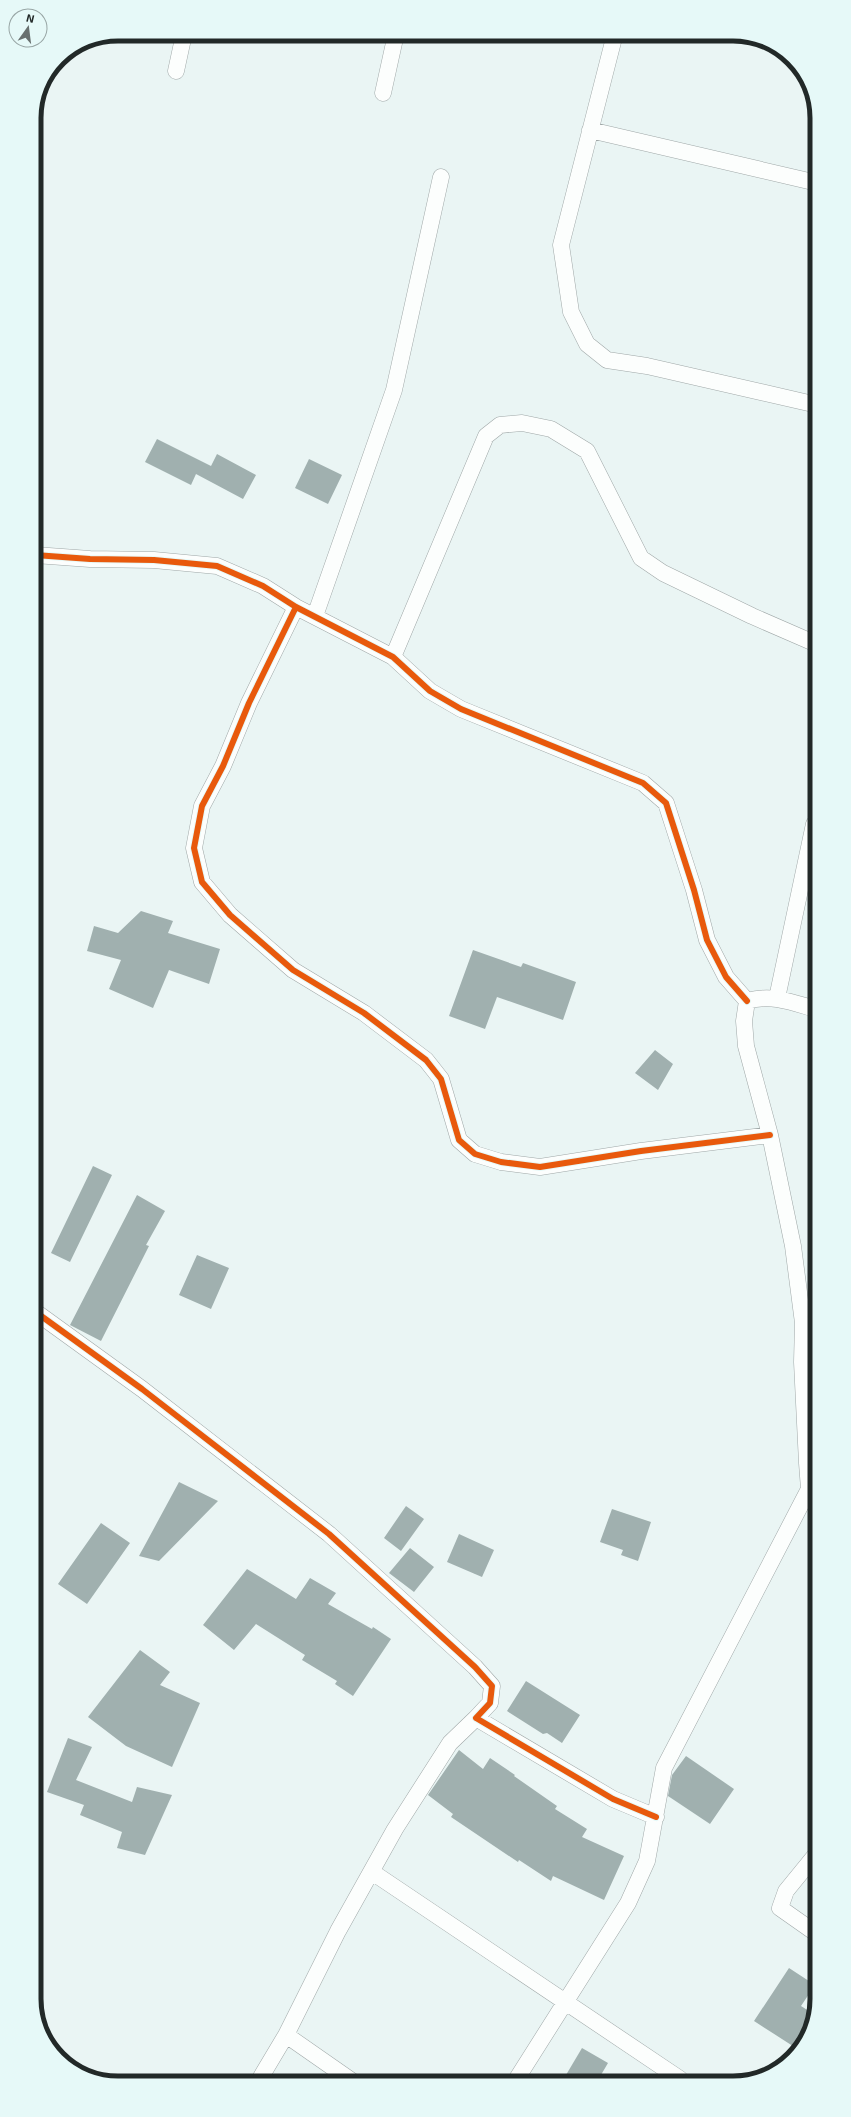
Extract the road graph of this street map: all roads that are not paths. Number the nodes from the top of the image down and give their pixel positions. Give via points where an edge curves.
1 (182, 41) edge
2 (394, 41) edge
3 (613, 41) edge
4 (176, 70) dead end
5 (383, 93) dead end
6 (590, 130) junction
7 (441, 177) dead end
8 (810, 181) edge
9 (810, 403) edge
10 (41, 555) edge
11 (296, 607) junction
12 (315, 616) junction
13 (810, 641) edge
14 (393, 657) junction
15 (810, 843) edge
16 (777, 998) junction
17 (747, 1001) junction
18 (810, 1008) edge
19 (770, 1136) junction
20 (41, 1316) edge
21 (810, 1467) edge
22 (810, 1497) edge
23 (476, 1718) junction
24 (656, 1817) junction
25 (810, 1862) edge
26 (372, 1872) junction
27 (810, 1929) edge
28 (565, 2000) junction
29 (286, 2035) junction
30 (262, 2076) edge
31 (345, 2076) edge
32 (518, 2076) edge
33 (676, 2076) edge

1 - 4 street
2 - 5 street
3 - 6 street
6 - 8 street
6 - 9 street via 561,245 570,312 587,344 607,360 647,366
7 - 12 street via 394,390
10 - 11 street via 154,560 217,566 263,586
11 - 12 street
11 - 19 street via 202,806 194,848 202,882 230,915 293,970 364,1013 426,1060 441,1079 459,1140 475,1154 501,1162 540,1167 641,1151
12 - 14 street
13 - 14 street via 663,573 641,558 587,451 552,429 522,422 500,425 486,436
14 - 17 street via 430,691 461,709 643,783 666,803 690,876 707,940 726,977
15 - 16 street
16 - 17 street via 761,997
16 - 18 street
17 - 19 street via 744,1020 746,1046
19 - 21 street via 793,1246 803,1323 802,1362
20 - 23 street via 142,1389 329,1534 475,1667 492,1686 490,1703
22 - 24 street via 664,1768
23 - 24 street via 613,1798
23 - 26 street via 450,1743 395,1829
24 - 28 street via 647,1861 628,1903
25 - 27 street via 786,1891 780,1908
26 - 28 street
26 - 29 street via 338,1932
28 - 32 street
28 - 33 street
29 - 30 street
29 - 31 street

